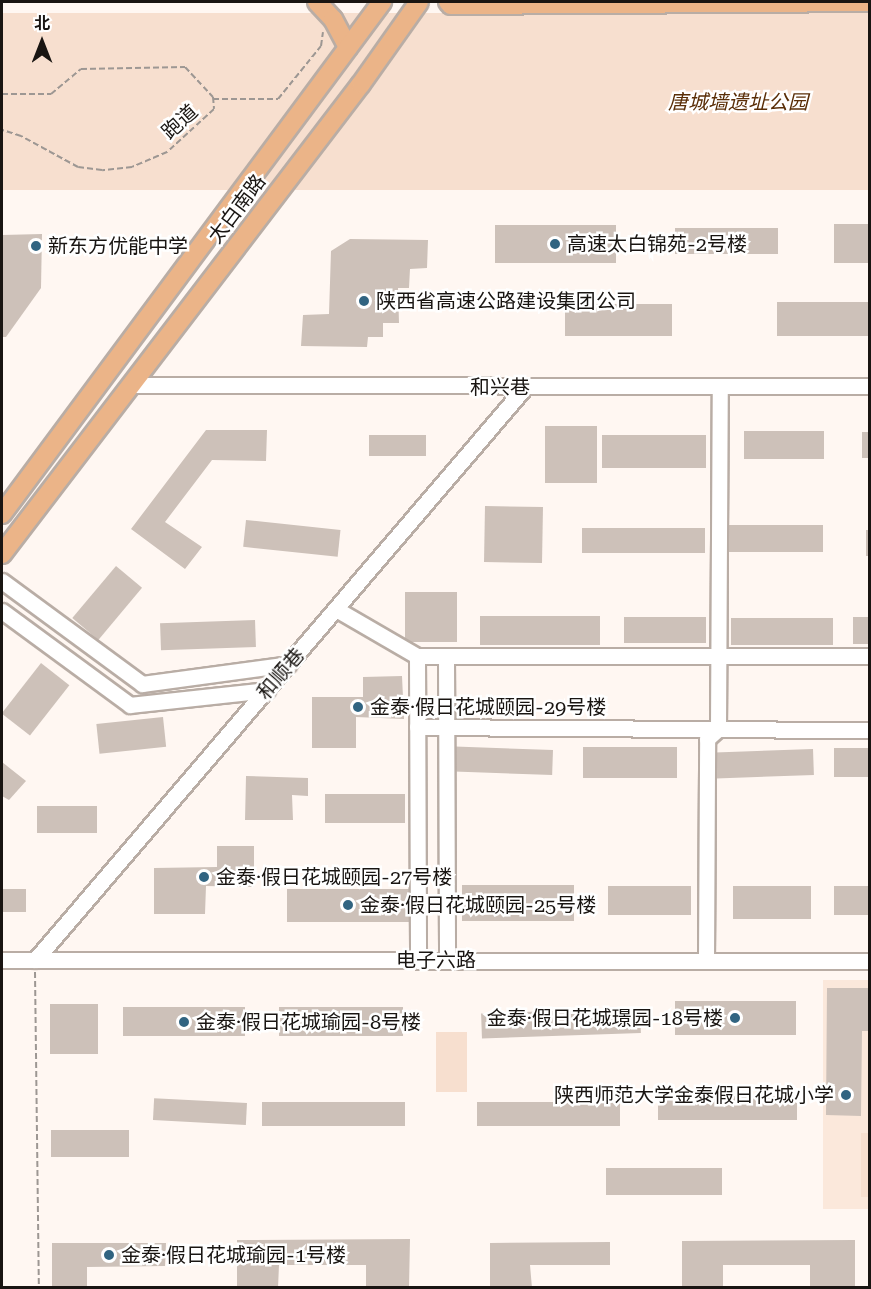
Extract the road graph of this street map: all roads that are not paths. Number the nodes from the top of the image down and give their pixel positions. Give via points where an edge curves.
1 (316, 2) edge
2 (382, 2) edge
3 (419, 2) edge
4 (448, 2) edge
5 (870, 2) edge
6 (348, 47) junction
7 (131, 385) junction
8 (870, 386) edge
9 (525, 387) junction
10 (720, 387) junction
11 (4, 510) edge
12 (22, 528) junction
13 (2, 554) edge
14 (2, 572) edge
15 (2, 581) edge
16 (336, 609) junction
17 (2, 611) edge
18 (417, 656) junction
19 (446, 656) junction
20 (870, 656) edge
21 (719, 657) junction
22 (289, 664) junction
23 (267, 690) junction
24 (417, 727) junction
25 (446, 727) junction
26 (718, 729) junction
27 (870, 730) edge
28 (2, 960) edge
29 (35, 960) junction
30 (418, 960) junction
31 (447, 960) junction
32 (705, 960) junction
33 (870, 961) edge

1 - 6 main road via 333,19
2 - 6 main road, 太白南路
3 - 7 main road, 太白南路
4 - 5 main road
6 - 11 main road, 太白南路
7 - 9 street, 和兴巷
7 - 12 main road, 太白南路
8 - 10 street, 和兴巷
9 - 10 street, 和兴巷
9 - 16 street, 和顺巷
10 - 21 street
12 - 13 main road, 太白南路
12 - 14 main road, 太白南路
15 - 22 street via 142,684
16 - 18 street
16 - 22 street, 和顺巷
17 - 23 street via 130,705
18 - 19 street
18 - 24 street
19 - 21 street
19 - 25 street
20 - 21 street
21 - 26 street
22 - 23 street, 和顺巷
23 - 29 street, 和顺巷
24 - 25 street
24 - 30 street
25 - 26 street
25 - 31 street
26 - 27 street
26 - 32 street via 707,739
28 - 29 street, 电子六路
29 - 30 street, 电子六路
30 - 31 street, 电子六路
31 - 32 street, 电子六路
32 - 33 street, 电子六路

